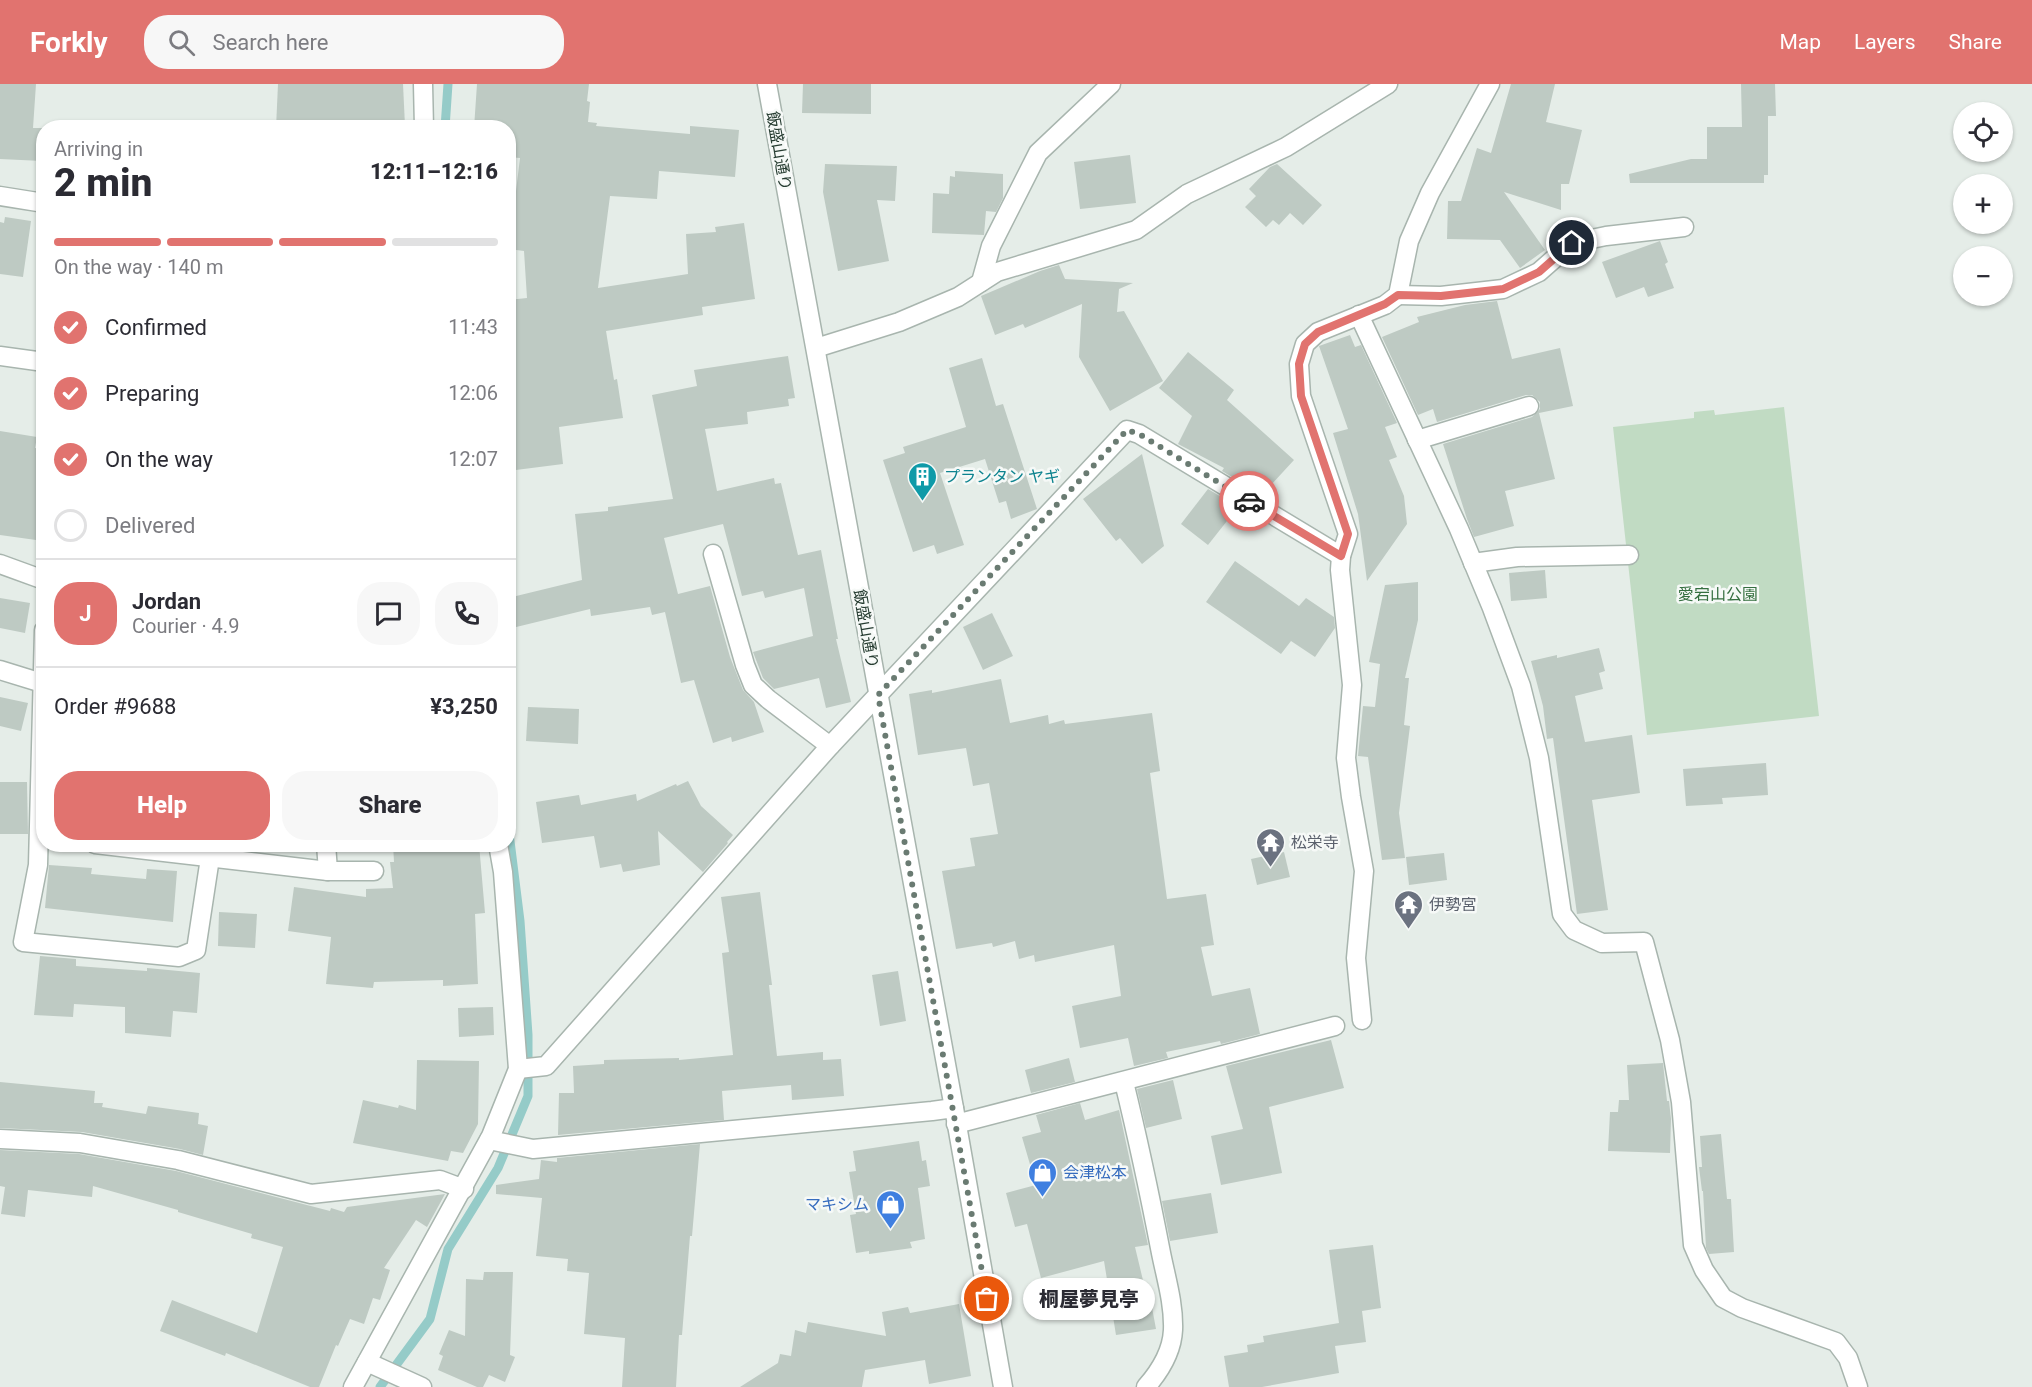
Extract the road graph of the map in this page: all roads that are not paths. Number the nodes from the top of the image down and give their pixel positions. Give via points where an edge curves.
1 (423, 84) edge
2 (767, 84) edge
3 (1111, 84) edge
4 (1388, 84) edge
5 (1490, 84) edge
6 (424, 120) edge
7 (0, 196) edge
8 (36, 202) edge
9 (1684, 227) dead end
10 (981, 282) junction
11 (1398, 295) junction
12 (1359, 315) junction
13 (816, 348) junction
14 (0, 356) edge
15 (36, 362) edge
16 (1528, 406) dead end
17 (1417, 440) junction
18 (713, 554) dead end
19 (1629, 555) dead end
20 (1341, 556) junction
21 (1473, 563) junction
22 (0, 564) edge
23 (36, 577) edge
24 (0, 670) edge
25 (36, 681) edge
26 (878, 695) junction
27 (830, 746) junction
28 (39, 852) edge
29 (191, 852) edge
30 (327, 852) edge
31 (499, 852) edge
32 (210, 858) junction
33 (328, 870) junction
34 (374, 872) dead end
35 (1362, 1020) dead end
36 (1335, 1026) dead end
37 (518, 1069) junction
38 (1125, 1082) junction
39 (955, 1116) junction
40 (0, 1139) edge
41 (489, 1140) junction
42 (464, 1189) junction
43 (367, 1362) junction
44 (353, 1387) edge
45 (422, 1387) edge
46 (1003, 1387) edge
47 (1146, 1387) edge
48 (1858, 1387) edge

1 - 6 street
2 - 13 street, 飯盛山通り
3 - 10 street via 1038,153 991,246
4 - 10 street via 1286,147 1187,194 1136,230 997,272
5 - 11 street via 1430,193 1409,241
7 - 8 street
9 - 11 street via 1572,243 1539,272 1503,289 1441,296
10 - 13 street via 958,297 899,322
11 - 12 street
12 - 17 street
12 - 20 street via 1318,332 1305,344 1299,364 1301,396 1348,534
13 - 26 street, 飯盛山通り
14 - 15 street
16 - 17 street
17 - 21 street
18 - 27 street via 753,685
19 - 21 street via 1517,557
20 - 26 street via 1127,430
20 - 35 street via 1352,685 1346,758 1364,871 1356,958
21 - 48 street via 1521,686 1534,732 1562,914 1574,930 1602,943 1644,942 1670,1040 1681,1102 1693,1245 1704,1270 1723,1298 1836,1342 1848,1358
22 - 23 street
24 - 25 street
26 - 27 street
26 - 39 street, 飯盛山通り
27 - 37 street via 546,1066
28 - 32 street via 23,942 179,957 196,950
29 - 32 street
30 - 33 street
31 - 37 street
32 - 33 street
33 - 34 street
36 - 38 street
37 - 41 street
38 - 39 street
38 - 47 street via 1173,1310 1173,1332 1166,1358
39 - 41 street via 932,1111 533,1149
39 - 46 street, 飯盛山通り
40 - 42 street via 80,1143 178,1160 311,1194 440,1180
41 - 42 street
42 - 43 street
43 - 44 street
43 - 45 street

